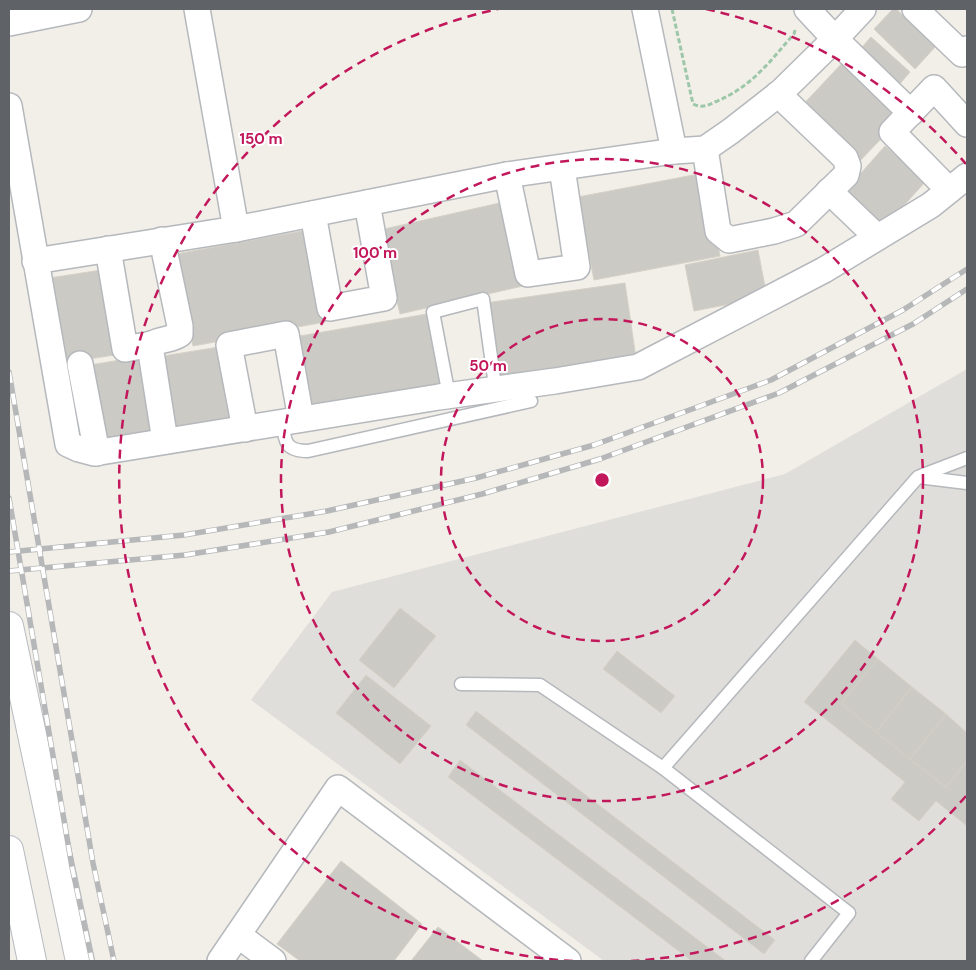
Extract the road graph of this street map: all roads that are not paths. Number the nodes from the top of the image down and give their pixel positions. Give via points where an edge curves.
1 (73, 9) edge
2 (196, 9) edge
3 (645, 9) edge
4 (863, 9) edge
5 (915, 9) edge
6 (802, 18) edge
7 (9, 23) edge
8 (835, 39) junction
9 (967, 49) edge
10 (778, 94) junction
11 (9, 106) edge
12 (911, 112) junction
13 (967, 124) edge
14 (705, 150) junction
15 (674, 151) junction
16 (562, 168) junction
17 (507, 175) junction
18 (958, 184) edge
19 (829, 191) junction
20 (367, 203) junction
21 (313, 214) junction
22 (236, 229) junction
23 (877, 237) junction
24 (162, 240) junction
25 (108, 249) junction
26 (35, 261) junction
27 (152, 344) junction
28 (80, 364) dead end
29 (449, 396) junction
30 (498, 399) junction
31 (531, 401) dead end
32 (292, 421) junction
33 (244, 429) junction
34 (165, 441) junction
35 (97, 453) junction
36 (967, 458) edge
37 (918, 477) junction
38 (967, 483) edge
39 (9, 626) edge
40 (461, 684) dead end
41 (663, 768) junction
42 (9, 850) edge
43 (238, 935) junction
44 (32, 961) edge
45 (80, 961) edge
46 (220, 961) edge
47 (273, 961) edge
48 (568, 961) edge
49 (811, 961) edge

1 - 7 street
2 - 22 street
3 - 15 street
4 - 8 street
5 - 9 street via 962,54
6 - 8 street
8 - 10 street
8 - 12 street
10 - 14 street
10 - 19 street via 845,158 848,166 846,175
11 - 26 street
12 - 13 street via 934,88
12 - 18 street via 892,132
14 - 15 street
14 - 19 street via 718,231 729,240 796,224
15 - 16 street
16 - 17 street
16 - 17 street via 576,267 528,274
17 - 20 street
18 - 23 street
19 - 23 street
20 - 21 street
20 - 21 street via 384,298 330,308
21 - 22 street
22 - 24 street
23 - 30 street via 824,270 638,367
24 - 25 street
24 - 27 street via 180,334
25 - 26 street
25 - 27 street via 126,349
26 - 35 street via 68,444
27 - 34 street
28 - 35 street
29 - 30 street
29 - 30 lane via 433,312 483,299
29 - 32 street
30 - 31 lane
30 - 32 lane via 308,451 292,449 287,444 284,435
32 - 33 street
32 - 33 street via 286,334 229,345
33 - 34 street
34 - 35 street
36 - 37 lane
37 - 38 lane
37 - 41 lane
39 - 45 main road
40 - 41 lane via 540,685
41 - 49 lane via 849,913
42 - 44 main road
43 - 46 street
43 - 47 street
43 - 48 street via 338,788

